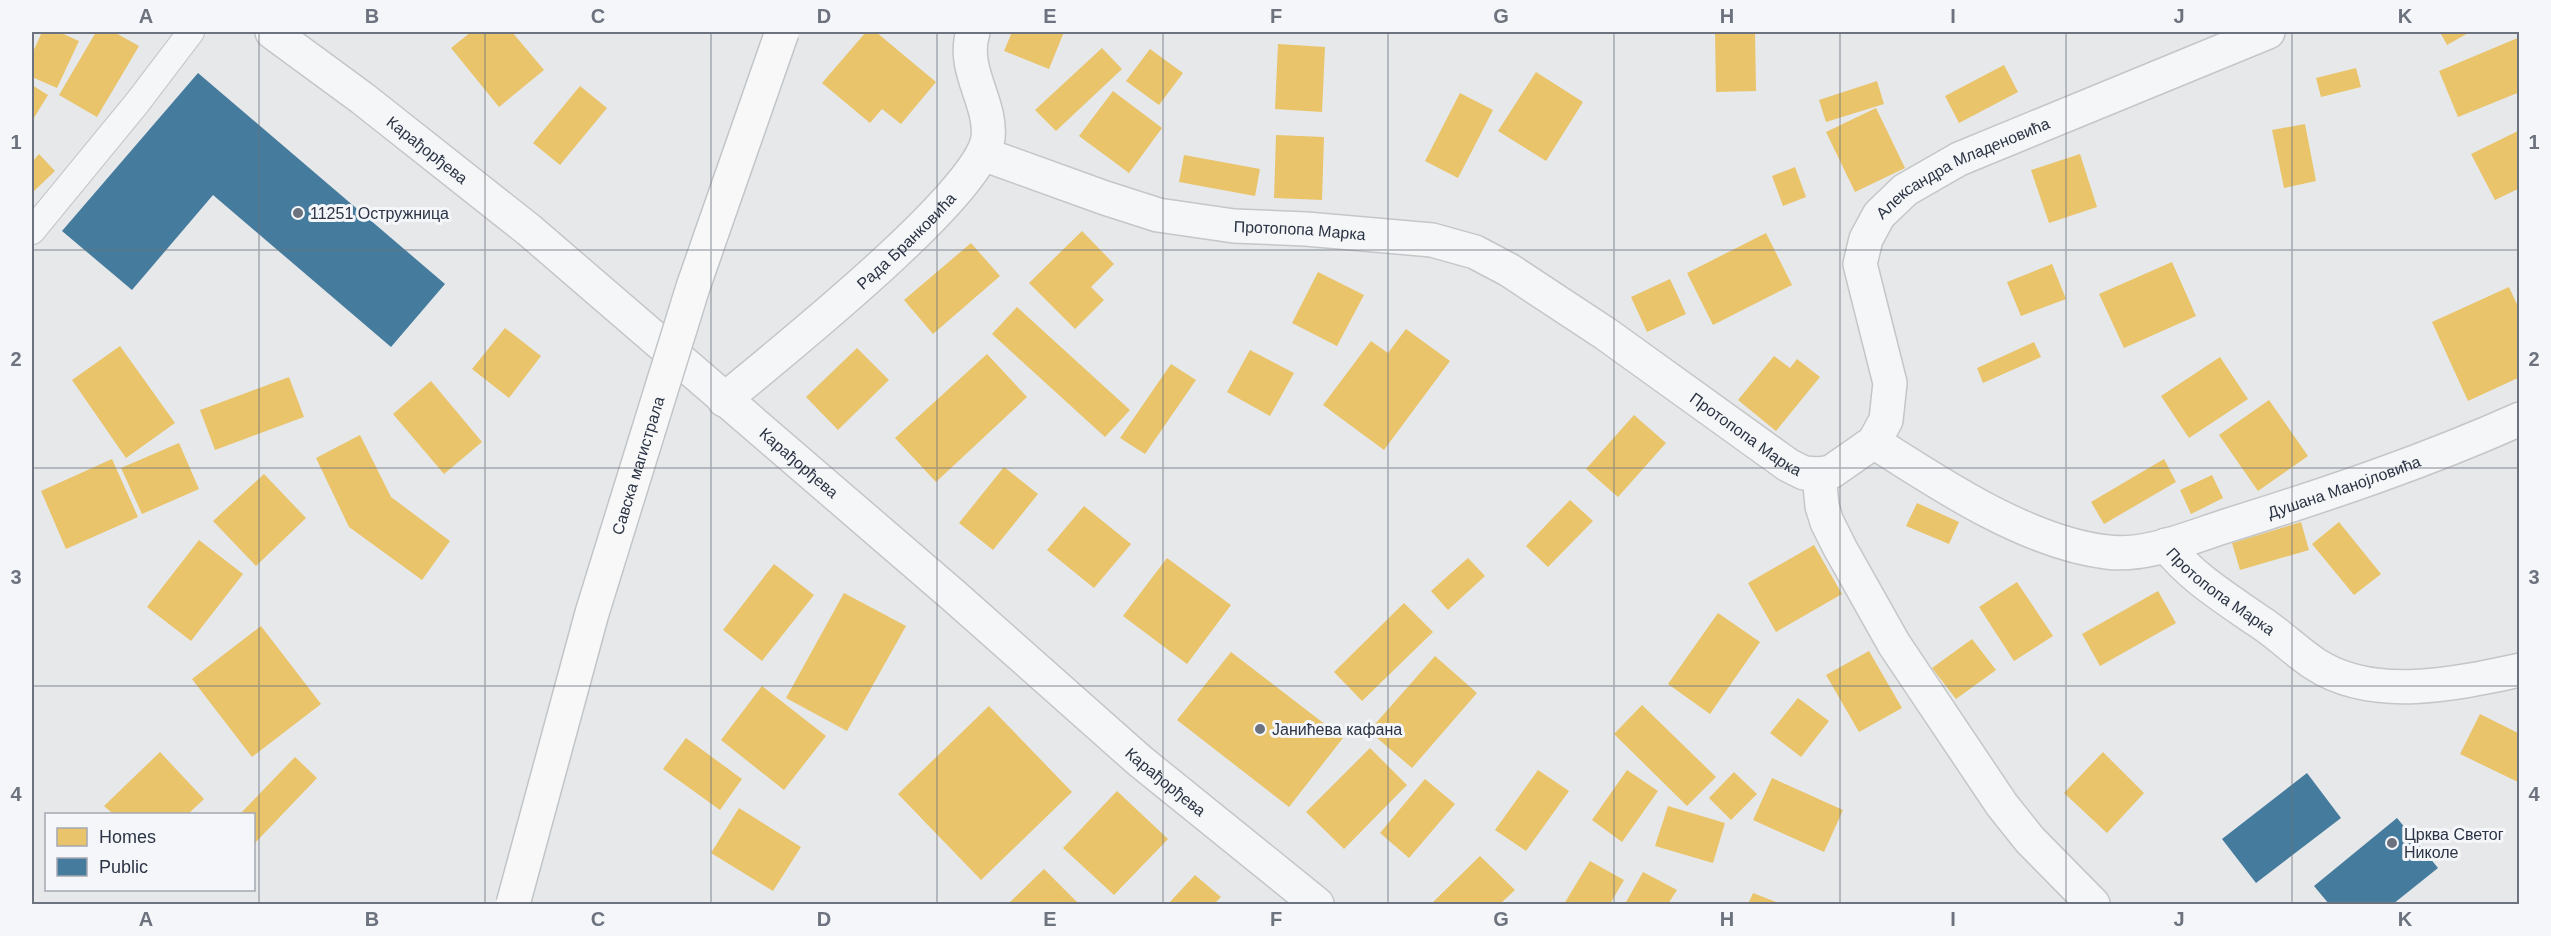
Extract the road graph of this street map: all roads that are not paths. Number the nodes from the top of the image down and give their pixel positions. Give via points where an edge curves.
1 (191, 32) edge
2 (272, 32) edge
3 (782, 32) edge
4 (973, 32) edge
5 (2268, 32) edge
6 (983, 154) junction
7 (32, 231) edge
8 (724, 400) junction
9 (2520, 419) edge
10 (1874, 442) junction
11 (1819, 474) junction
12 (2166, 545) junction
13 (2520, 670) edge
14 (513, 904) edge
15 (1317, 904) edge
16 (2093, 904) edge

1 - 7 lane
2 - 8 street, Карађорђева via 529,230
3 - 14 main road, Савска магистрала, bridge via 693,287 595,602
4 - 6 street via 969,44 971,64 988,138
5 - 10 street, Александра Младеновића via 1959,159 1905,190 1879,215 1866,239 1860,264 1890,383 1886,420
6 - 8 street, Рада Бранковића via 944,205 913,237
6 - 11 street, Протопопа Марка via 1158,215 1234,226 1432,240 1475,252 1606,334 1788,465 1804,473
8 - 15 street, Карађорђева via 1140,761
9 - 12 street, Душана Манојловића via 2320,498
10 - 11 street, Протопопа Марка via 1830,472
10 - 12 street, Протопопа Марка via 1958,494 2057,540 2108,553
11 - 16 street via 1827,522 1894,644 2002,805 2030,840
12 - 13 street, Протопопа Марка via 2181,565 2316,665 2355,683 2422,685

